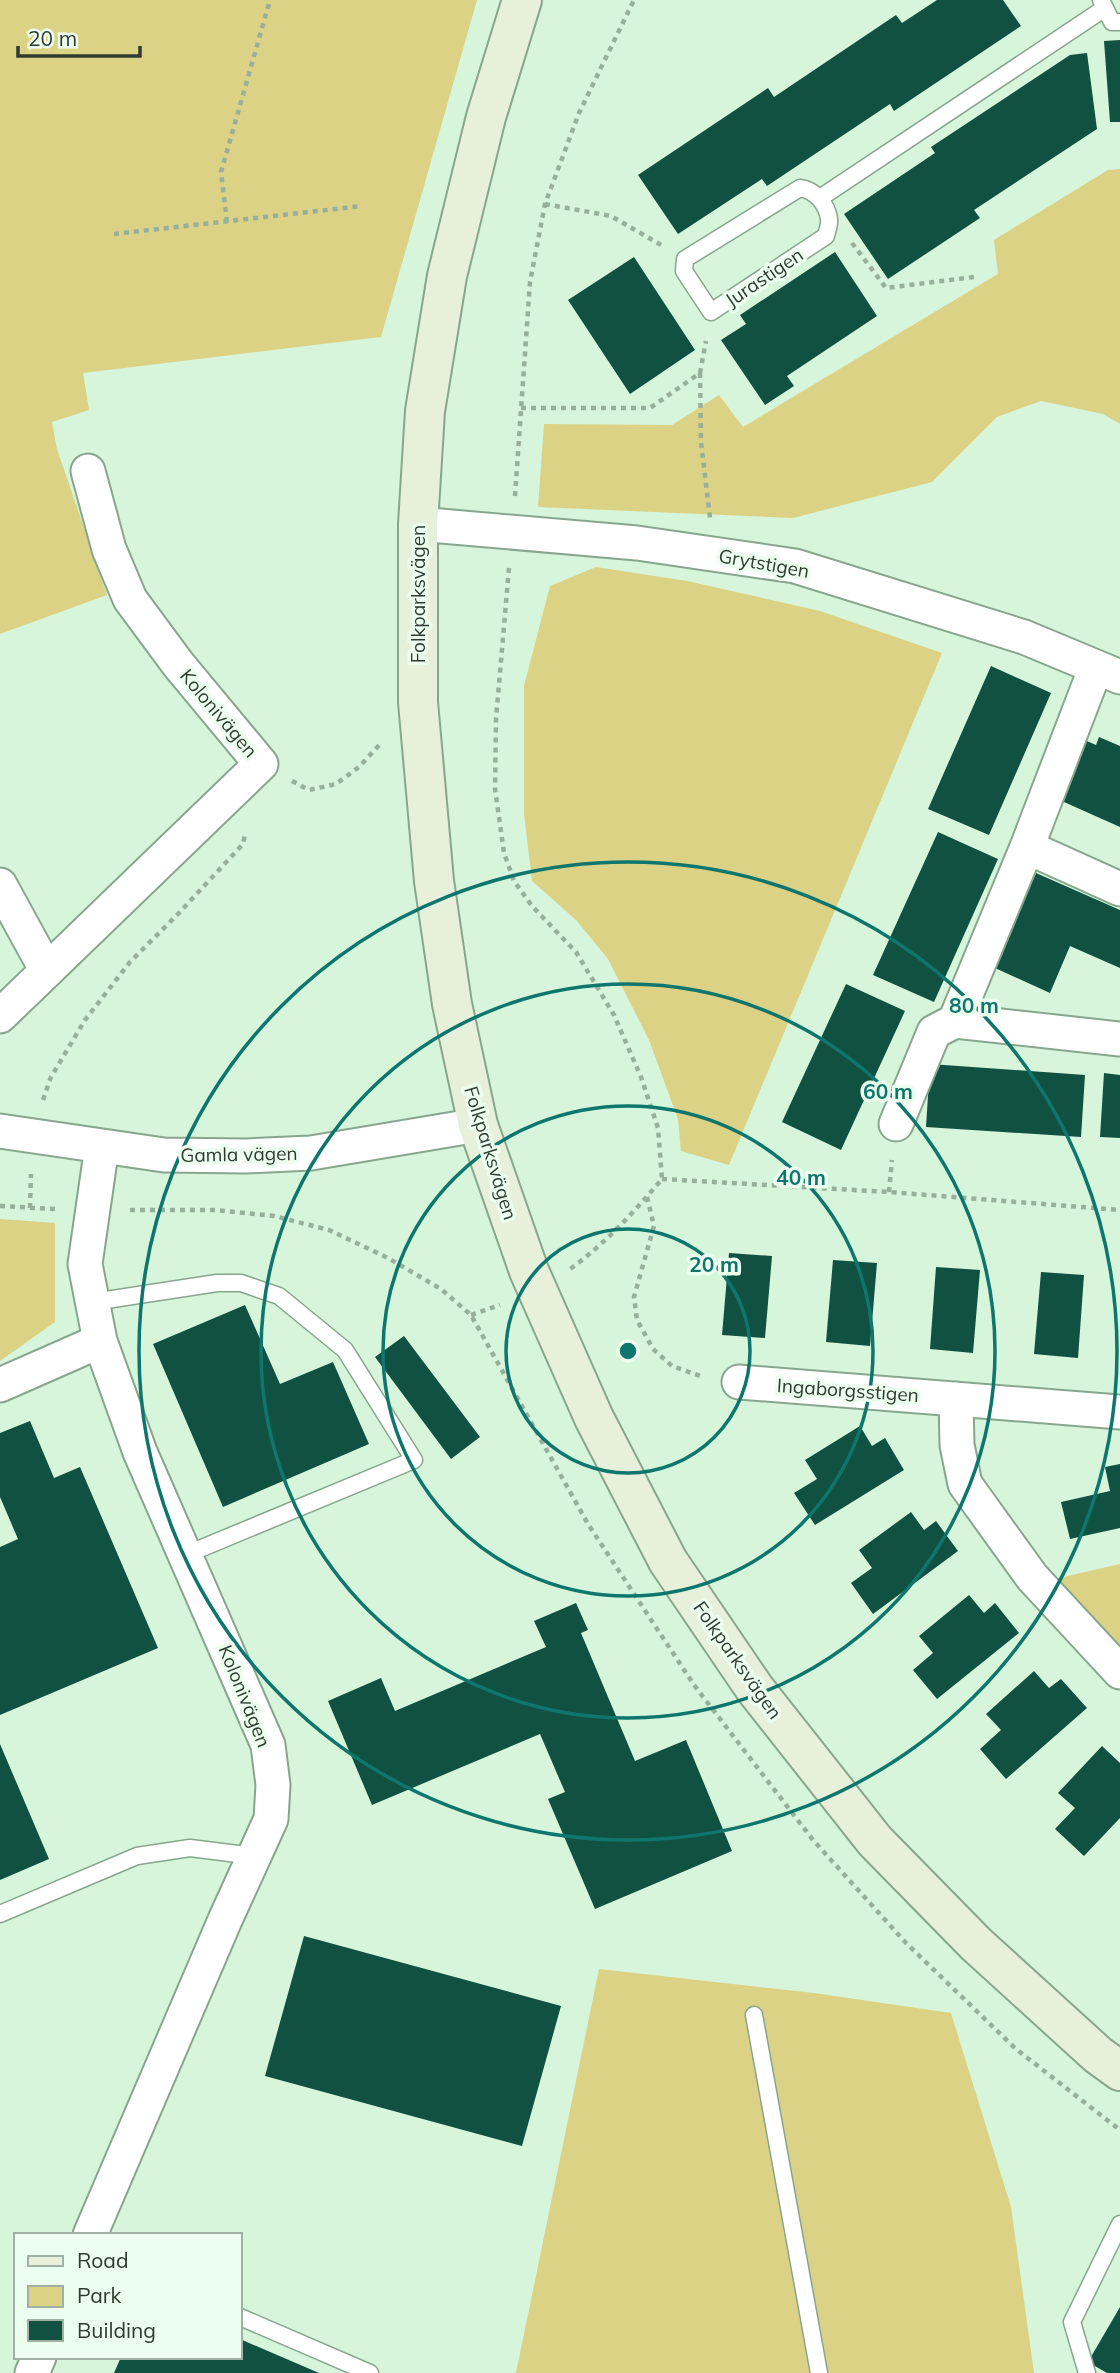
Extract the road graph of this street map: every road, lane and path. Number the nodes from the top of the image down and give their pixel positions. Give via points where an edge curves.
1 (270, 0) edge
2 (522, 0) edge
3 (634, 0) edge
4 (1103, 4) edge
5 (1120, 22) edge
6 (820, 198) junction
7 (545, 204) junction
8 (362, 206) dead end
9 (830, 220) junction
10 (226, 222) junction
11 (114, 234) dead end
12 (657, 243) dead end
13 (974, 276) dead end
14 (711, 312) junction
15 (700, 373) junction
16 (521, 408) junction
17 (88, 471) dead end
18 (418, 524) junction
19 (512, 532) junction
20 (715, 554) junction
21 (1108, 672) edge
22 (418, 702) junction
23 (261, 764) junction
24 (246, 830) dead end
25 (1027, 847) junction
26 (0, 885) edge
27 (1120, 888) edge
28 (47, 971) junction
29 (3, 1005) edge
30 (955, 1021) junction
31 (1120, 1039) edge
32 (896, 1124) dead end
33 (478, 1125) junction
34 (0, 1131) edge
35 (32, 1135) junction
36 (103, 1146) junction
37 (662, 1179) junction
38 (647, 1196) junction
39 (0, 1206) edge
40 (30, 1208) junction
41 (92, 1210) junction
42 (1120, 1210) edge
43 (563, 1275) dead end
44 (93, 1302) junction
45 (504, 1303) dead end
46 (100, 1341) junction
47 (739, 1381) joint
48 (0, 1385) edge
49 (956, 1399) junction
50 (1120, 1412) edge
51 (185, 1555) junction
52 (1120, 1672) edge
53 (254, 1856) junction
54 (0, 1914) edge
55 (754, 2015) dead end
56 (1120, 2071) edge
57 (1120, 2224) edge
58 (91, 2233) edge
59 (242, 2318) edge
60 (370, 2373) edge
61 (819, 2373) edge
62 (1087, 2373) edge

1 - 10 path via 221,172
2 - 18 main road, Folkparksvägen via 486,117 447,276 425,411
3 - 7 path via 579,113
4 - 5 lane via 1112,22
4 - 6 lane
6 - 9 lane
6 - 14 lane, Jurastigen via 800,188 685,259 684,271
7 - 12 path via 611,216
7 - 16 path via 530,282
8 - 10 path
9 - 13 path via 843,230 886,288
9 - 14 lane, Jurastigen via 826,236
10 - 11 path
14 - 15 path
15 - 16 path via 650,408
15 - 20 path via 701,442
16 - 19 path
17 - 23 street, Kolonivägen via 109,549 130,599
18 - 19 street, Grytstigen
18 - 22 main road, Folkparksvägen
19 - 20 street, Grytstigen via 637,542
19 - 37 path via 496,719 495,789 504,853 514,881 576,952 614,1015 658,1128
20 - 21 street, Grytstigen via 795,566 1024,637
21 - 25 street, Grytstigen
22 - 23 path via 359,767 336,784 309,790
22 - 33 main road, Folkparksvägen via 434,881 452,1004
23 - 28 street, Kolonivägen
24 - 35 path via 243,844 130,962 85,1020 51,1077
25 - 27 street
25 - 30 street, Grytstigen
26 - 28 street
28 - 29 street, Kolonivägen
30 - 31 street
30 - 32 street, Grytstigen via 934,1032
33 - 36 street, Gamla vägen via 311,1153 164,1155
33 - 56 main road, Folkparksvägen via 535,1284 594,1418 668,1562 755,1689 875,1841 976,1944
34 - 35 street, Gamla vägen
35 - 36 street, Gamla vägen
35 - 40 path
36 - 41 street, Kolonivägen
37 - 38 path
37 - 42 path
38 - 43 path via 597,1249
38 - 47 path via 653,1226 634,1297 637,1320 653,1349 672,1366 696,1377
39 - 40 path
40 - 41 path
41 - 44 street, Kolonivägen via 85,1264
41 - 45 path via 216,1210 274,1216 329,1230 388,1258 441,1289 471,1315
44 - 46 street, Kolonivägen
44 - 51 lane via 216,1283 242,1283 279,1296 345,1350 414,1460
46 - 48 street
46 - 51 street, Kolonivägen
47 - 49 street, Ingaborgsstigen
49 - 50 street, Ingaborgsstigen
49 - 52 street via 957,1445 965,1484 1032,1577
51 - 53 street, Kolonivägen via 268,1745 271,1819
53 - 54 lane via 190,1848 137,1856
53 - 58 street, Kolonivägen
55 - 61 lane
57 - 62 lane via 1072,2322
59 - 60 lane

